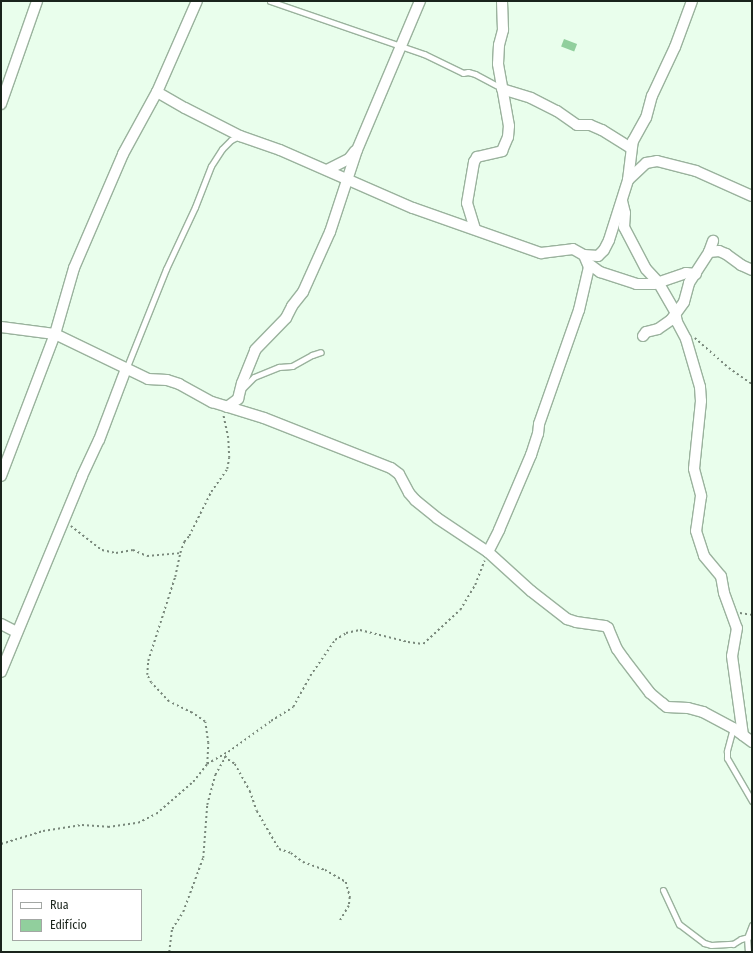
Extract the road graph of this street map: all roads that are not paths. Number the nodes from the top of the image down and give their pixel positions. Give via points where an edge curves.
1 (37, 1) edge
2 (197, 1) edge
3 (270, 1) edge
4 (420, 1) edge
5 (502, 1) edge
6 (692, 1) edge
7 (402, 47) junction
8 (502, 89) junction
9 (157, 92) junction
10 (1, 104) edge
11 (240, 136) junction
12 (631, 148) junction
13 (357, 150) junction
14 (327, 170) junction
15 (346, 180) junction
16 (628, 180) junction
17 (752, 196) edge
18 (622, 201) junction
19 (474, 229) junction
20 (713, 241) dead end
21 (709, 252) junction
22 (587, 259) junction
23 (752, 270) edge
24 (696, 274) junction
25 (658, 282) junction
26 (675, 314) junction
27 (1, 327) edge
28 (55, 334) junction
29 (643, 336) dead end
30 (321, 352) dead end
31 (126, 369) junction
32 (239, 394) junction
33 (223, 406) junction
34 (1, 476) edge
35 (488, 552) junction
36 (1, 624) edge
37 (17, 632) junction
38 (1, 672) edge
39 (733, 728) junction
40 (743, 735) junction
41 (752, 742) edge
42 (752, 801) edge
43 (663, 890) dead end
44 (752, 925) edge
45 (750, 937) edge
46 (748, 952) edge

1 - 10 street
2 - 9 street
3 - 7 lane
4 - 7 street
5 - 8 street via 503,30 498,64
6 - 12 street via 675,47 652,96 646,118
7 - 8 lane via 424,54 463,73 475,74
7 - 13 street
8 - 12 street via 531,98 577,125 590,125 602,130
8 - 19 street via 509,126 508,137 502,151 477,156 474,162 467,203
9 - 11 street
9 - 28 street via 123,154 74,268
11 - 14 street
11 - 31 lane via 229,141 211,166
12 - 16 street
13 - 14 street via 349,158
13 - 15 street
14 - 15 street
15 - 19 street via 413,208
15 - 32 street via 330,232 303,292 286,318 255,350
16 - 17 street via 646,163 657,161 696,171
16 - 18 street
18 - 22 street via 604,250 598,256
18 - 25 street via 625,213 624,227 646,268
19 - 22 street via 541,253 573,249
20 - 21 street
21 - 23 street via 719,251
21 - 24 street
22 - 25 street via 600,272 630,284
22 - 35 street via 581,302 541,419 536,441
24 - 25 street via 686,273
24 - 26 street via 686,291 684,302
25 - 26 street
26 - 29 street via 664,325 646,332
26 - 40 street via 683,330 700,387 701,401 694,469 701,496 696,531 704,556 721,576 724,593 737,628 732,656
27 - 28 street
28 - 31 street
28 - 34 street
30 - 32 lane via 292,366 278,367 254,377
31 - 33 street via 148,379 167,380 179,384
31 - 37 street via 64,524
32 - 33 street via 234,403
33 - 35 street via 264,418 391,468 400,474 415,500
35 - 39 street via 567,619 608,628 624,659 650,692 667,707 703,712
36 - 37 street
37 - 38 street
39 - 40 street
39 - 42 lane via 727,758
40 - 41 street
43 - 45 lane via 678,924 704,943 733,944 741,938
44 - 45 lane
45 - 46 lane

